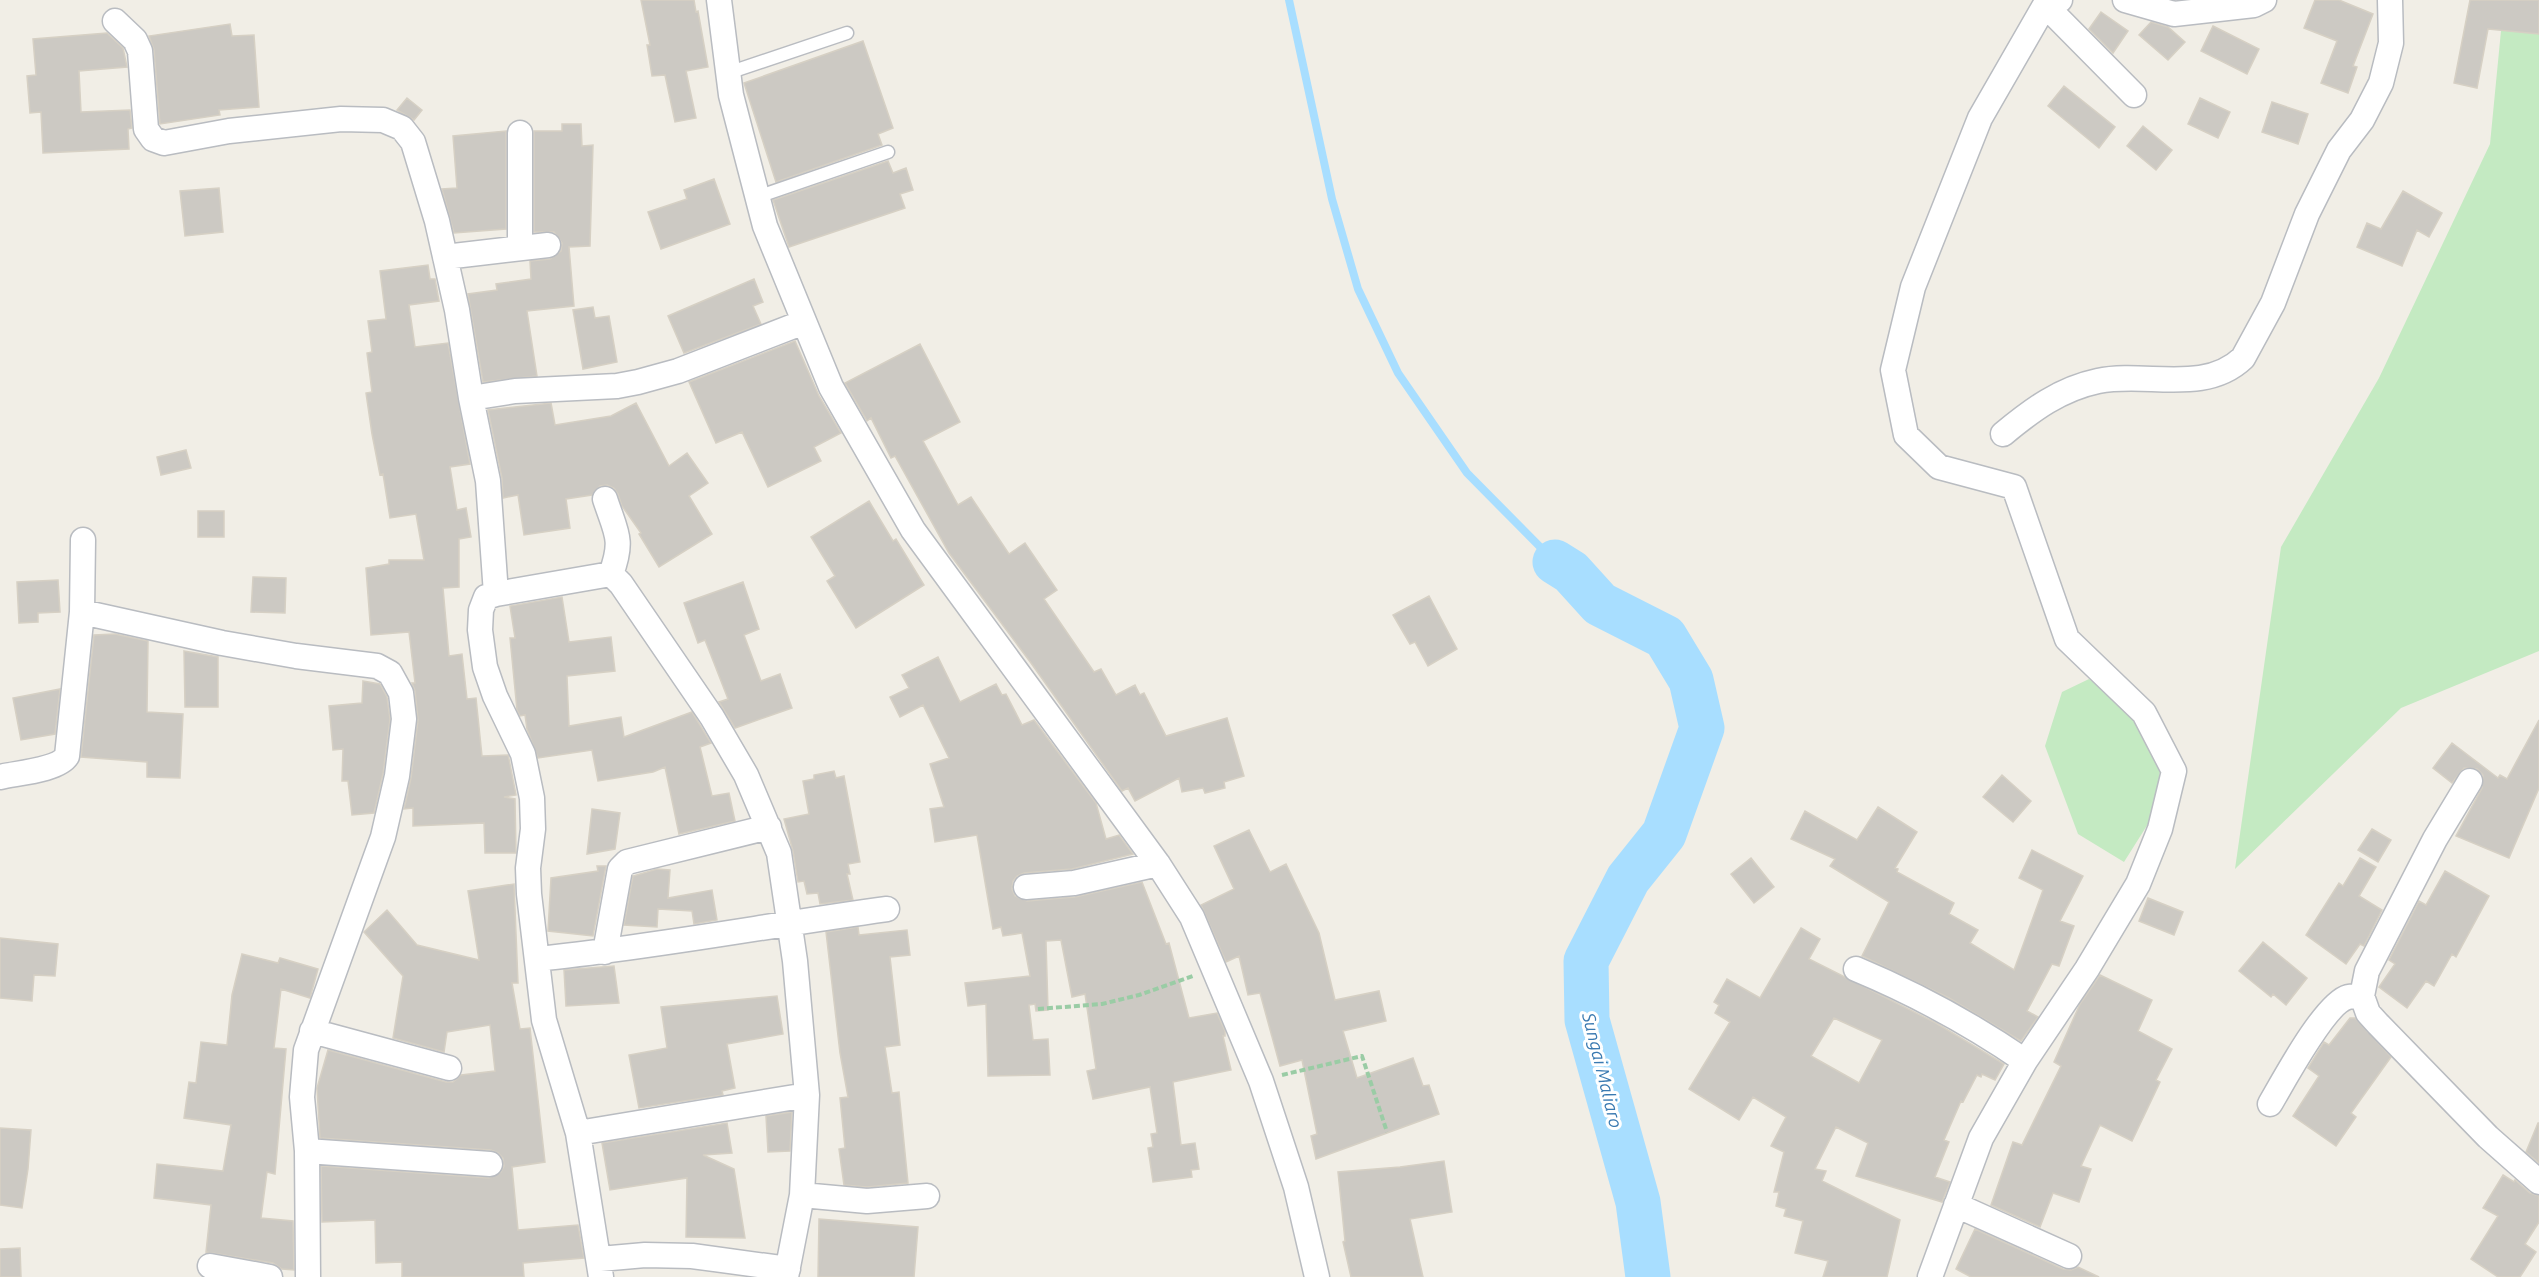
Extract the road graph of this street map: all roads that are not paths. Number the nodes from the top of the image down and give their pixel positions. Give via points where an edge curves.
1 (719, 0) edge
2 (2125, 0) edge
3 (2264, 0) edge
4 (2390, 0) edge
5 (2053, 3) edge
6 (115, 21) dead end
7 (847, 33) dead end
8 (728, 73) junction
9 (2134, 94) dead end
10 (520, 133) dead end
11 (888, 152) dead end
12 (757, 197) junction
13 (548, 245) dead end
14 (519, 247) junction
15 (446, 257) junction
16 (804, 322) junction
17 (471, 398) junction
18 (2003, 434) dead end
19 (605, 499) dead end
20 (83, 540) dead end
21 (611, 574) junction
22 (496, 594) junction
23 (82, 612) junction
24 (0, 777) edge
25 (2470, 781) dead end
26 (769, 826) junction
27 (1158, 864) junction
28 (1026, 887) dead end
29 (888, 909) dead end
30 (790, 922) junction
31 (605, 952) junction
32 (537, 960) junction
33 (1856, 969) dead end
34 (2362, 996) junction
35 (312, 1031) junction
36 (2025, 1061) junction
37 (449, 1068) dead end
38 (807, 1095) junction
39 (2270, 1104) dead end
40 (578, 1132) junction
41 (307, 1151) junction
42 (490, 1164) dead end
43 (2539, 1182) edge
44 (802, 1194) junction
45 (927, 1196) dead end
46 (1956, 1205) junction
47 (2069, 1256) dead end
48 (210, 1266) dead end
49 (601, 1268) edge
50 (787, 1273) edge
51 (270, 1277) edge
52 (308, 1277) edge
53 (1317, 1277) edge
54 (1930, 1277) edge

1 - 8 street
2 - 3 street via 2174,14 2254,5
4 - 18 street via 2391,44 2380,83 2362,120 2339,150 2273,303 2243,358 2215,375 2182,380 2098,381 2057,394
5 - 9 street
5 - 36 street via 1980,118 1913,287 1893,370 1906,435 1939,467 2014,487 2067,639 2144,712 2174,771 2160,829 2138,884
6 - 15 street via 135,40 140,51 146,129 153,139 164,143 229,131 341,119 384,120 402,128 414,142
7 - 8 lane
8 - 12 street
10 - 14 street
11 - 12 lane
12 - 16 street
13 - 14 street
14 - 15 street
15 - 17 street
16 - 17 street via 678,371 638,382
16 - 27 street via 831,387 913,530
17 - 22 street via 488,481
19 - 21 street via 619,541
20 - 23 street
21 - 22 street
21 - 26 street via 712,717 746,775
22 - 32 street via 486,597 480,630 485,667 523,754 532,798 528,868
23 - 24 street via 65,759 51,766
23 - 35 street via 222,643 377,666 390,673 401,693 404,719 397,776 383,837
25 - 34 street via 2435,839 2367,971
26 - 30 street via 779,853
26 - 31 street via 627,862 620,869
27 - 28 street via 1074,883
27 - 53 street via 1192,917 1261,1081 1296,1187
29 - 30 street
30 - 31 street
30 - 38 street
31 - 32 street
32 - 40 street via 544,1020
33 - 36 street via 1906,989 1978,1029
34 - 39 street via 2346,997 2331,1009
34 - 43 street via 2378,1024 2488,1137
35 - 37 street
35 - 41 street via 302,1089
36 - 46 street via 1981,1138
38 - 40 street
38 - 44 street
40 - 49 street
41 - 42 street
41 - 52 street
44 - 45 street via 867,1201
44 - 50 street
46 - 47 street
46 - 54 street
48 - 51 street
49 - 50 street via 645,1255 692,1256

